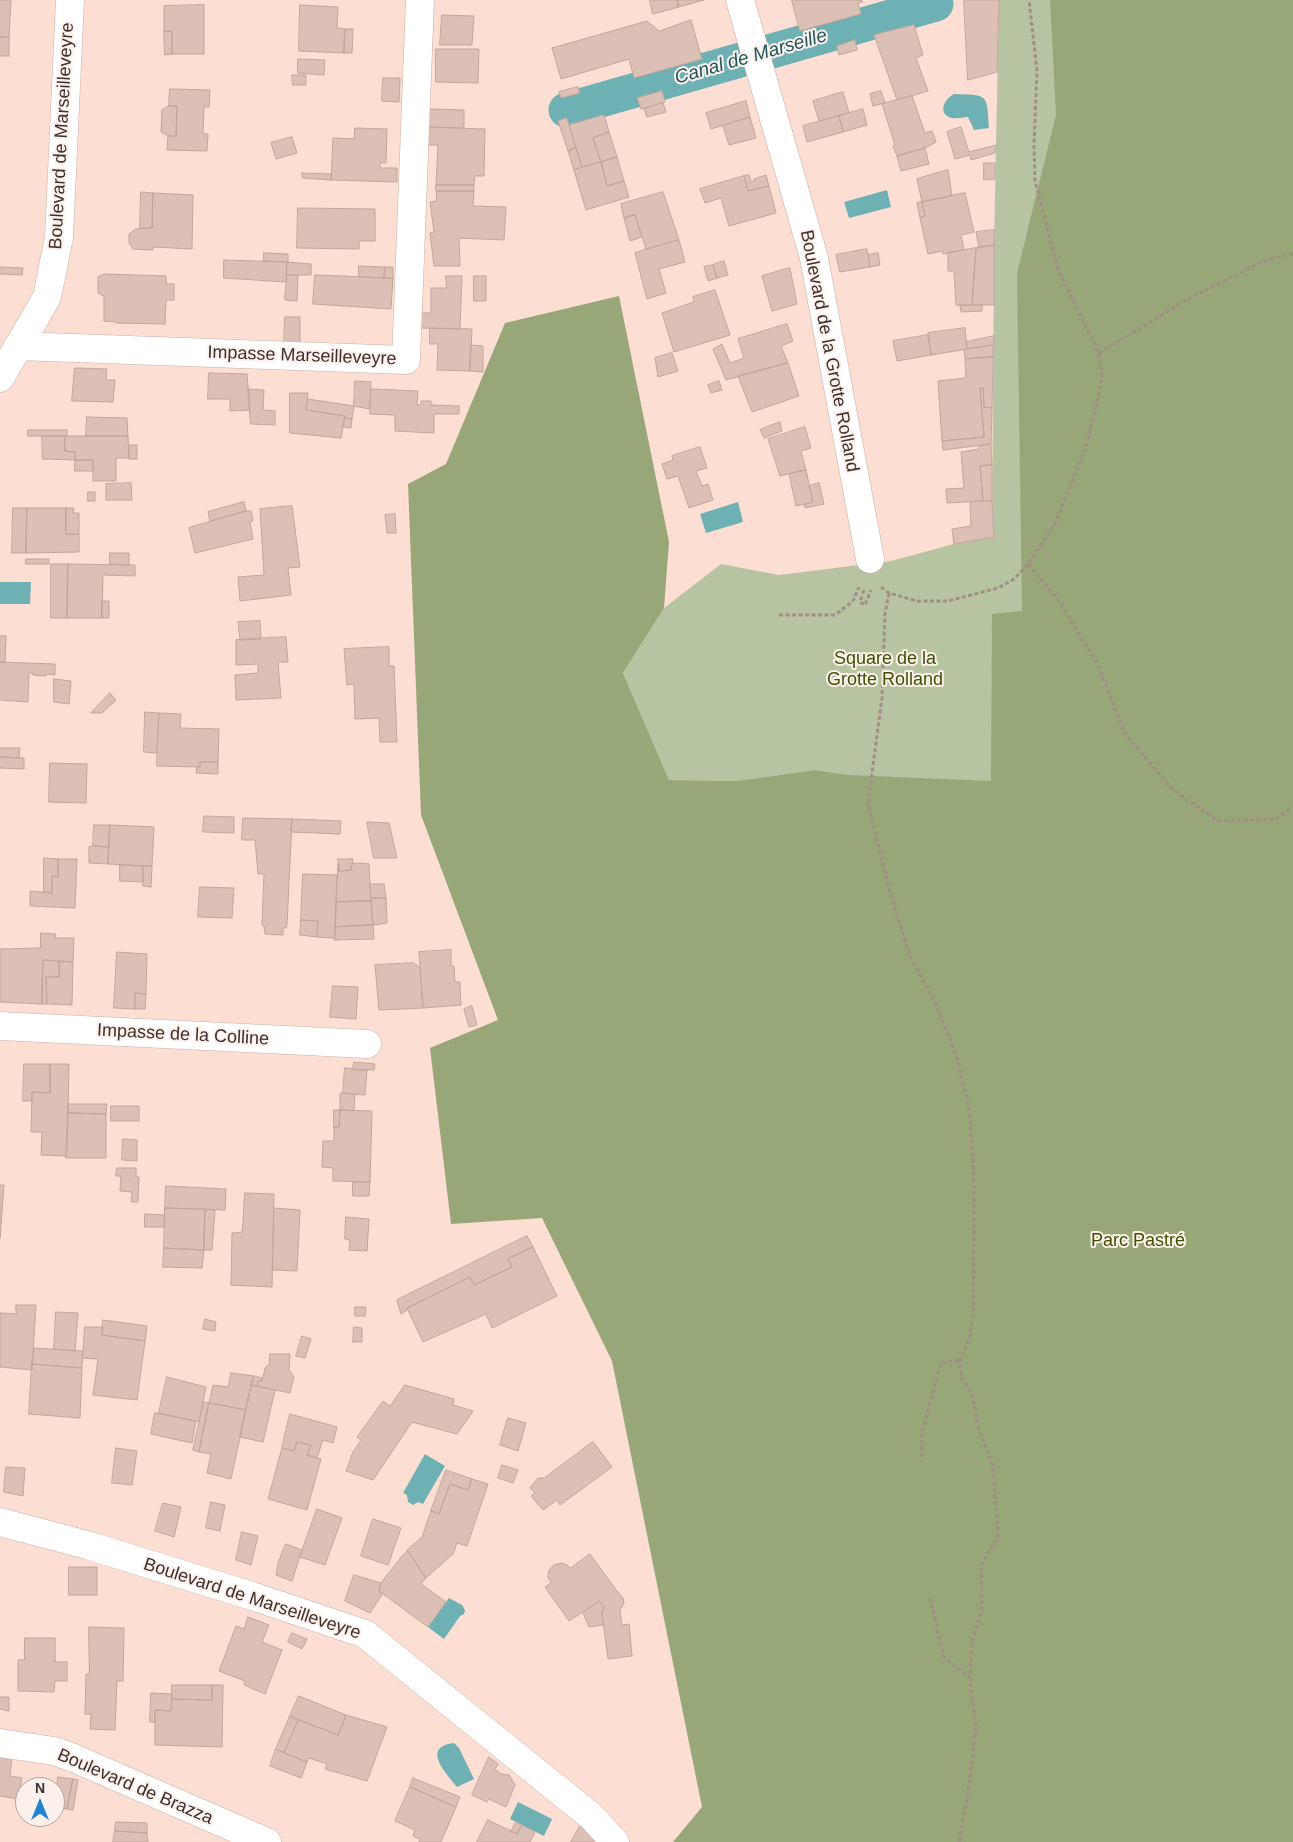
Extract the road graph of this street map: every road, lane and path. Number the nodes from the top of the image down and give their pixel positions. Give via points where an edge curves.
1 (70, 0) edge
2 (420, 0) edge
3 (740, 0) edge
4 (1029, 0) edge
5 (1293, 254) edge
6 (18, 346) junction
7 (1099, 353) junction
8 (0, 378) edge
9 (870, 560) dead end
10 (1028, 564) junction
11 (865, 587) dead end
12 (779, 615) dead end
13 (1293, 807) edge
14 (0, 1026) edge
15 (367, 1044) dead end
16 (960, 1360) junction
17 (922, 1458) dead end
18 (0, 1522) edge
19 (930, 1598) dead end
20 (970, 1678) junction
21 (0, 1743) edge
22 (267, 1842) edge
23 (616, 1842) edge
24 (959, 1842) edge

1 - 6 street, Boulevard de Marseilleveyre via 59,237 47,297
2 - 6 street, Impasse Marseilleveyre via 406,360
3 - 9 street, Boulevard de la Grotte Rolland via 814,258
4 - 7 path via 1037,71 1035,181 1058,270
5 - 7 path via 1266,260 1215,285
6 - 8 street, Boulevard de Marseilleveyre
7 - 10 path via 1102,375 1086,447 1055,524
10 - 13 path via 1056,598 1097,663 1125,734 1174,791 1219,821 1276,819
10 - 16 path via 1014,579 998,588 948,601 917,601 889,593 885,613 882,698 868,803 887,882 910,956 935,1002 956,1055 970,1112 974,1186 973,1313 970,1336
11 - 12 path via 859,585 853,600 835,615
14 - 15 street, Impasse de la Colline
16 - 17 path via 941,1363 922,1432
16 - 20 path via 961,1378 972,1394 979,1430 993,1465 998,1536 981,1565 982,1609 972,1642
18 - 23 street, Boulevard de Marseilleveyre via 87,1545 365,1634 592,1817
19 - 20 path via 944,1657
20 - 24 path via 976,1728
21 - 22 street, Boulevard de Brazza via 54,1751

